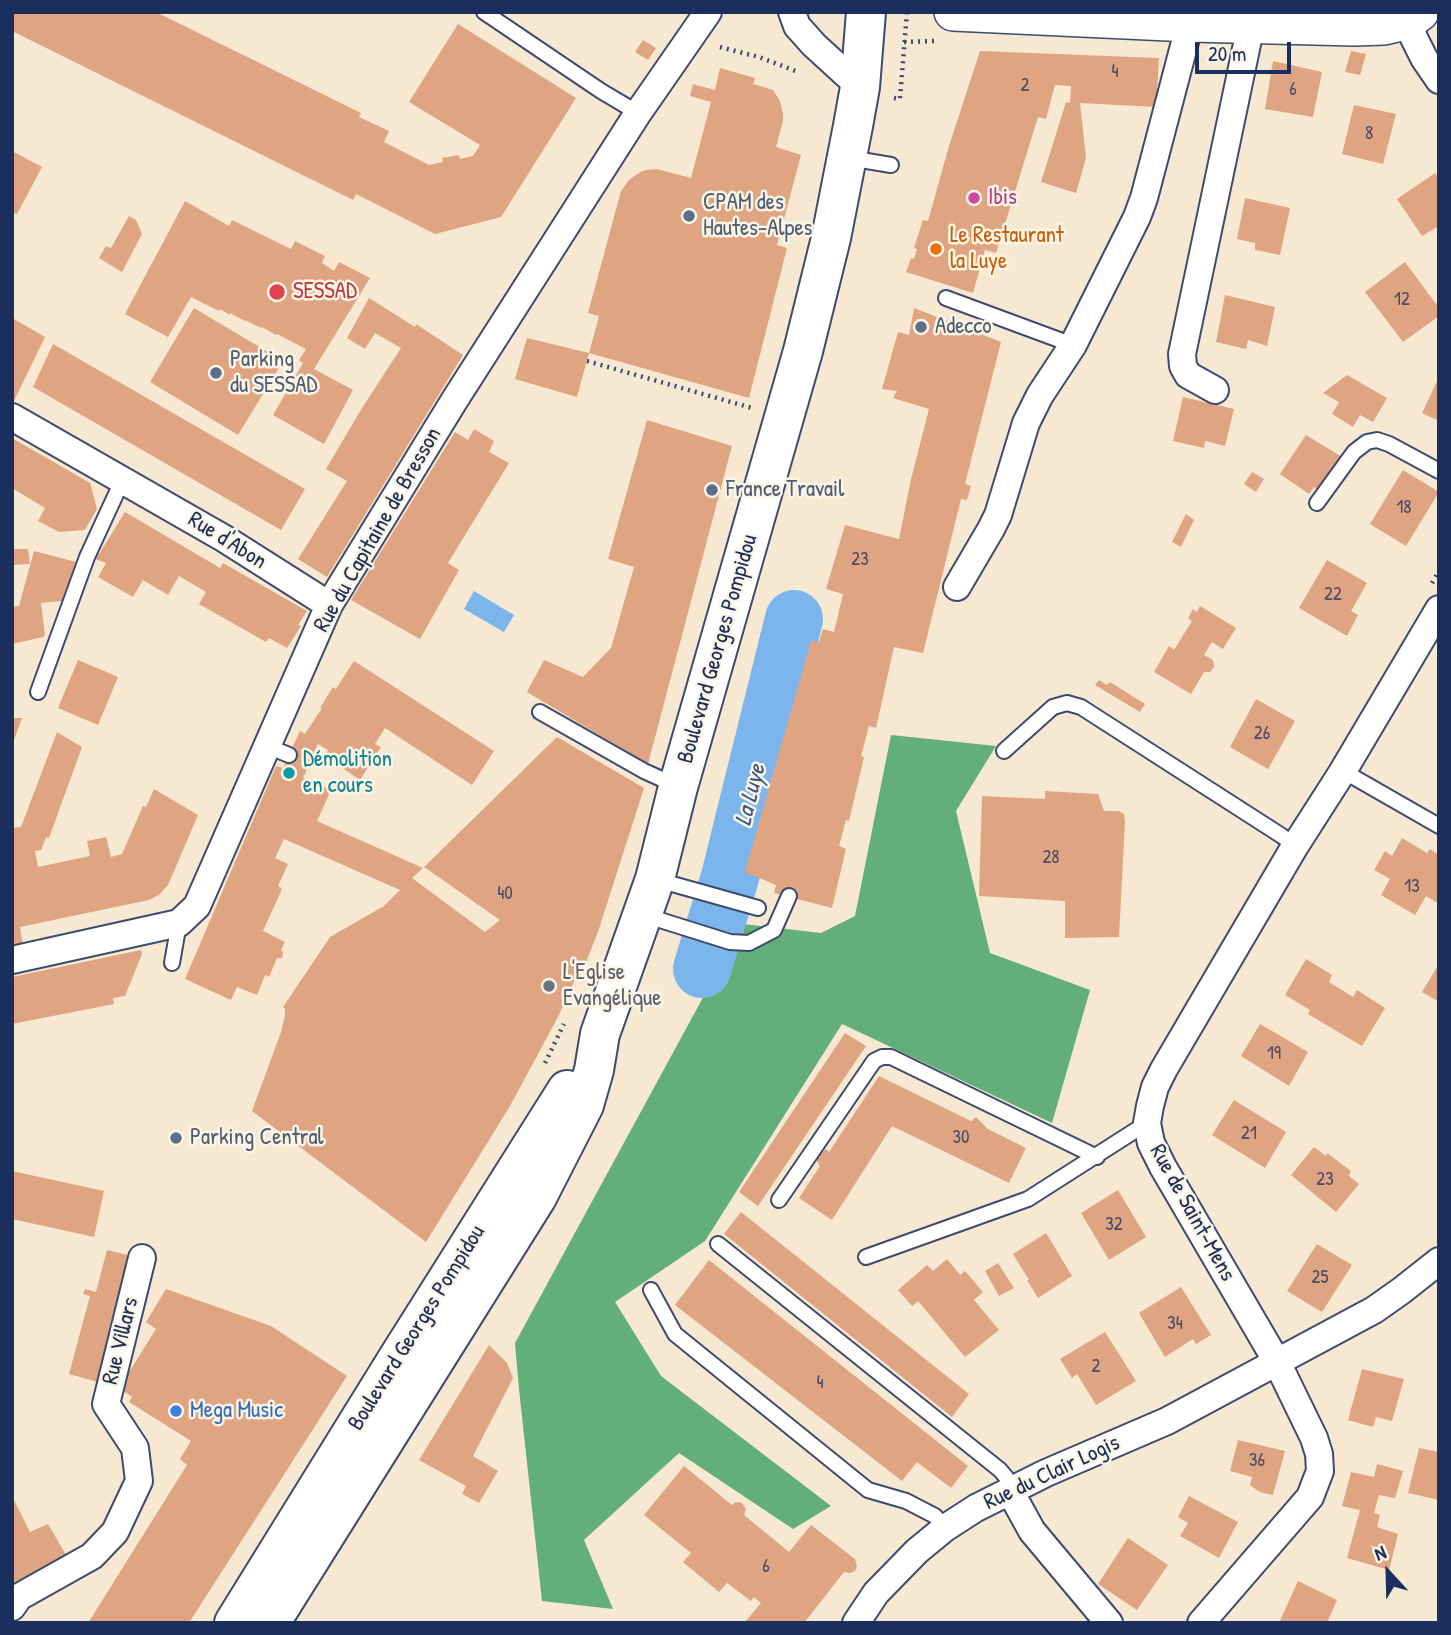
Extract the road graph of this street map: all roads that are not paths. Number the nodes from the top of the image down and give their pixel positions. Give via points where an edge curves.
1 (484, 12) edge
2 (708, 12) edge
3 (792, 12) edge
4 (866, 12) edge
5 (962, 13) edge
6 (1415, 16) edge
7 (1224, 21) edge
8 (1439, 80) edge
9 (860, 87) junction
10 (638, 113) junction
11 (847, 158) junction
12 (891, 165) dead end
13 (946, 298) dead end
14 (1073, 345) junction
15 (1215, 390) dead end
16 (12, 417) edge
17 (1439, 471) edge
18 (123, 479) junction
19 (1317, 503) dead end
20 (957, 587) dead end
21 (329, 605) junction
22 (1439, 609) edge
23 (38, 692) dead end
24 (540, 712) dead end
25 (1004, 751) dead end
26 (1343, 771) junction
27 (678, 787) junction
28 (1439, 826) edge
29 (1295, 846) junction
30 (655, 879) junction
31 (789, 896) dead end
32 (751, 906) dead end
33 (643, 914) junction
34 (179, 923) junction
35 (12, 960) edge
36 (172, 963) dead end
37 (600, 1034) junction
38 (1147, 1123) junction
39 (1097, 1157) junction
40 (779, 1200) dead end
41 (718, 1244) dead end
42 (866, 1257) dead end
43 (142, 1258) dead end
44 (1439, 1261) edge
45 (455, 1275) junction
46 (651, 1290) dead end
47 (458, 1324) junction
48 (1277, 1362) junction
49 (1010, 1491) junction
50 (945, 1528) junction
51 (12, 1607) edge
52 (234, 1623) edge
53 (270, 1623) edge
54 (856, 1623) edge
55 (1109, 1623) edge
56 (1201, 1623) edge

1 - 10 lane
2 - 10 street, Rue du Capitaine de Bresson
3 - 9 street via 797,26 814,45
4 - 9 main road, Boulevard Georges Pompidou
5 - 7 street
6 - 7 street via 1384,26 1355,27
6 - 8 street via 1414,38
7 - 14 street via 1137,217
7 - 15 street via 1182,354 1188,375
9 - 11 main road, Boulevard Georges Pompidou
10 - 21 street, Rue du Capitaine de Bresson
11 - 12 lane
11 - 27 main road, Boulevard Georges Pompidou via 803,351
13 - 14 lane
14 - 20 street via 1026,424 998,515
16 - 18 street, Rue d'Abon
17 - 19 lane via 1390,444 1367,442 1354,452
18 - 21 street, Rue d'Abon
18 - 23 lane via 87,557
21 - 34 street, Rue du Capitaine de Bresson via 278,750 231,828 197,906
22 - 26 street, Rue de Saint-Mens
24 - 27 lane
25 - 29 lane via 1053,707 1067,703
26 - 28 lane
26 - 29 street, Rue de Saint-Mens
27 - 30 main road, Boulevard Georges Pompidou
29 - 38 street, Rue de Saint-Mens via 1164,1069
30 - 32 lane
30 - 33 main road, Boulevard Georges Pompidou
31 - 33 lane via 774,930 749,943 730,942
33 - 37 main road, Boulevard Georges Pompidou
34 - 35 street
34 - 36 lane
37 - 45 main road, Boulevard Georges Pompidou
37 - 47 main road, Boulevard Georges Pompidou via 584,1105 537,1197
38 - 39 lane
38 - 48 street, Rue de Saint-Mens via 1163,1167
39 - 40 lane via 891,1057 882,1057 874,1061
39 - 42 lane via 1028,1199
41 - 49 lane via 1000,1470
43 - 51 street, Rue Villars via 106,1404 135,1448 139,1481 115,1532 92,1556 19,1597
44 - 48 street, Rue du Clair Logis via 1374,1310
45 - 47 lane
45 - 52 main road, Boulevard Georges Pompidou via 398,1358
46 - 50 lane via 675,1334 697,1352 868,1490 906,1501 936,1516
47 - 53 main road, Boulevard Georges Pompidou
48 - 49 street, Rue du Clair Logis via 1167,1421
48 - 56 street, Rue de Saint-Mens via 1314,1438 1320,1471 1310,1497
49 - 50 street, Rue du Clair Logis
49 - 55 street via 1032,1531
50 - 54 street, Rue du Clair Logis via 876,1593

